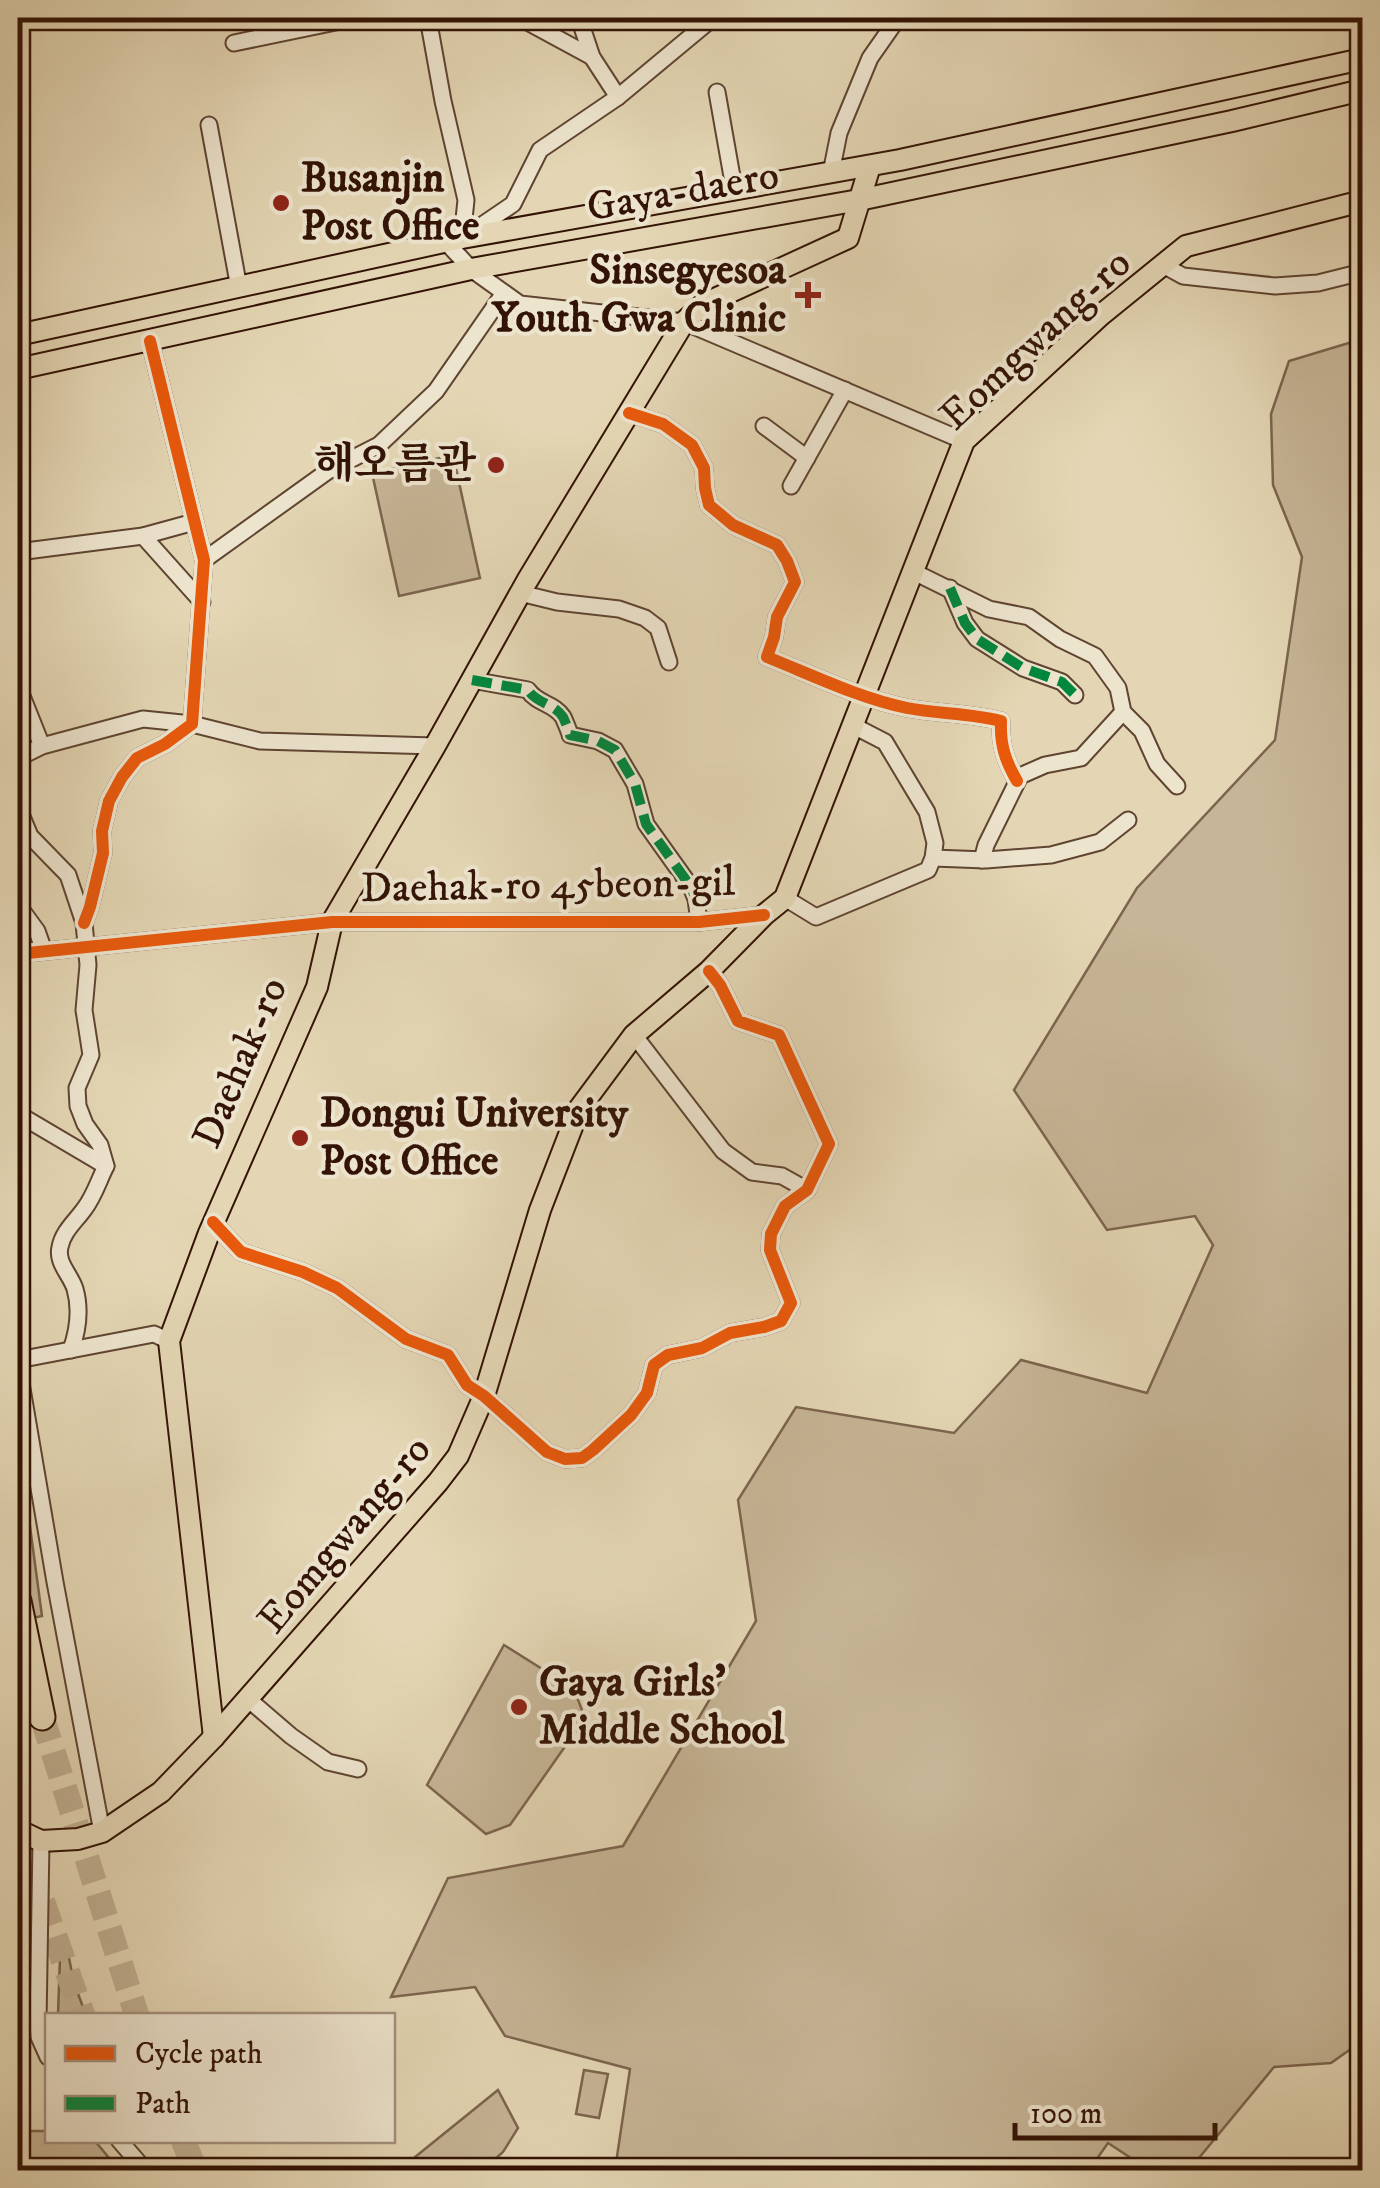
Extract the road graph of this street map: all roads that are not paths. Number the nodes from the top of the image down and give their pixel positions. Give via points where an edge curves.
1 (355, 18) edge
2 (428, 18) edge
3 (520, 18) edge
4 (579, 18) edge
5 (714, 18) edge
6 (898, 18) edge
7 (234, 43) dead end
8 (592, 57) junction
9 (1362, 59) edge
10 (1362, 90) edge
11 (717, 92) dead end
12 (618, 97) junction
13 (209, 125) dead end
14 (870, 166) junction
15 (831, 174) junction
16 (734, 188) junction
17 (859, 200) junction
18 (1362, 201) edge
19 (454, 240) junction
20 (1163, 265) junction
21 (470, 269) junction
22 (1362, 272) edge
23 (239, 288) junction
24 (504, 293) junction
25 (684, 322) junction
26 (18, 334) edge
27 (150, 341) junction
28 (18, 369) edge
29 (840, 388) junction
30 (629, 413) junction
31 (764, 426) dead end
32 (964, 441) junction
33 (807, 458) junction
34 (791, 486) dead end
35 (194, 522) junction
36 (143, 536) junction
37 (18, 552) edge
38 (204, 560) junction
39 (912, 570) junction
40 (950, 588) junction
41 (520, 592) junction
42 (202, 602) junction
43 (669, 662) dead end
44 (472, 680) junction
45 (18, 686) edge
46 (863, 694) junction
47 (1075, 695) dead end
48 (1123, 712) junction
49 (192, 724) junction
50 (852, 725) junction
51 (42, 746) junction
52 (435, 746) junction
53 (18, 758) edge
54 (1017, 781) junction
55 (1176, 786) dead end
56 (18, 807) edge
57 (1128, 820) dead end
58 (934, 858) junction
59 (982, 860) junction
60 (785, 898) junction
61 (18, 905) edge
62 (764, 915) junction
63 (332, 922) junction
64 (699, 922) junction
65 (84, 923) junction
66 (88, 946) junction
67 (44, 951) junction
68 (18, 954) edge
69 (709, 971) junction
70 (634, 1034) junction
71 (18, 1114) edge
72 (106, 1166) junction
73 (807, 1190) junction
74 (213, 1222) junction
75 (169, 1340) junction
76 (71, 1350) junction
77 (18, 1363) edge
78 (484, 1396) junction
79 (18, 1601) edge
80 (248, 1699) junction
81 (42, 1717) tunnel mouth
82 (214, 1737) junction
83 (358, 1769) dead end
84 (95, 1794) junction
85 (102, 1832) junction
86 (41, 1841) edge
87 (48, 2013) edge
88 (45, 2050) edge
89 (112, 2143) edge
90 (122, 2143) edge
91 (134, 2170) edge
92 (145, 2170) edge

1 - 7 street
2 - 19 street via 466,200
3 - 8 street
4 - 8 street
5 - 12 street
6 - 15 street via 870,58 839,133
8 - 12 street
9 - 14 main road, Gaya-daero
10 - 17 main road, Gaya-daero
11 - 16 street
12 - 19 street via 540,150 513,204
13 - 23 street
14 - 15 main road, Gaya-daero
14 - 17 main road, Daehak-ro
15 - 16 main road, Gaya-daero
16 - 19 main road, Gaya-daero
17 - 21 main road, Gaya-daero
17 - 25 main road, Daehak-ro via 848,238 704,304
18 - 20 main road, Eomgwang-ro via 1186,246
19 - 21 street
19 - 23 main road, Gaya-daero
20 - 22 street via 1183,276 1274,286
20 - 32 main road, Eomgwang-ro
21 - 24 street
21 - 27 main road, Gaya-daero
23 - 26 main road, Gaya-daero
24 - 25 street via 520,304
24 - 38 street via 436,391 379,445 328,471
25 - 29 street
25 - 30 main road, Daehak-ro
27 - 28 main road, Gaya-daero
27 - 35 street
29 - 32 street, Eomgwang-ro
29 - 33 street
30 - 41 main road, Daehak-ro
30 - 46 street via 663,424 692,446 710,504 733,524 777,545 787,561 795,582 766,658
31 - 33 street
32 - 39 main road, Eomgwang-ro
33 - 34 street
35 - 36 street
35 - 38 street
36 - 37 street
36 - 42 street
38 - 42 street
39 - 40 street
39 - 46 main road, Eomgwang-ro
40 - 47 street via 977,638
40 - 48 street via 989,608 1030,618 1096,656 1118,688
41 - 43 street via 645,618 658,628
41 - 44 main road, Daehak-ro
42 - 49 street
44 - 52 main road, Daehak-ro
44 - 64 street via 528,690 564,718 570,735 615,750 635,784 646,824 691,886
45 - 51 street
46 - 50 main road, Eomgwang-ro
46 - 54 street via 906,708 1001,721 1000,743
48 - 54 street via 1081,758 1046,765
48 - 55 street
49 - 51 street via 143,719
49 - 52 street via 260,741
49 - 65 street via 137,758 108,801 103,853
50 - 58 street via 884,742 927,812
50 - 60 main road, Eomgwang-ro
51 - 53 street
52 - 63 main road, Daehak-ro
54 - 59 street
56 - 65 street via 30,836 68,876
57 - 59 street via 1100,842 1051,855
58 - 59 street
58 - 60 street via 928,870 816,917
60 - 62 main road, Eomgwang-ro
61 - 67 street
62 - 64 street, Daehak-ro 45beon-gil
62 - 69 main road, Eomgwang-ro
63 - 64 street, Daehak-ro 45beon-gil
63 - 66 street, Daehak-ro 45beon-gil
63 - 74 main road, Daehak-ro via 318,987
65 - 66 street
66 - 67 street, Daehak-ro 45beon-gil
66 - 72 street via 84,1010 91,1055 77,1088 78,1106
67 - 68 street, Daehak-ro 45beon-gil
69 - 70 main road, Eomgwang-ro
69 - 73 street via 738,1021 779,1035 829,1144
70 - 73 street via 723,1151 752,1172 782,1176
70 - 78 main road, Eomgwang-ro via 578,1110
71 - 72 street
72 - 76 street via 58,1249 79,1312
73 - 78 street via 785,1206 772,1234 770,1250 791,1303 781,1320 668,1355 654,1365 647,1394 631,1415 582,1458 547,1452
74 - 75 main road, Daehak-ro
74 - 78 street via 241,1252 338,1288 406,1339 448,1356 467,1385
75 - 76 street via 154,1334
75 - 82 main road, Daehak-ro
76 - 77 street
77 - 84 street
78 - 80 main road, Eomgwang-ro via 458,1456 438,1482
79 - 81 highway
80 - 82 main road, Eomgwang-ro
80 - 83 street via 328,1762
82 - 85 main road, Eomgwang-ro via 161,1792
84 - 85 street
84 - 86 street via 84,1830
85 - 86 main road, Eomgwang-ro
86 - 87 street
86 - 88 street via 38,2023
89 - 91 street
90 - 92 street

